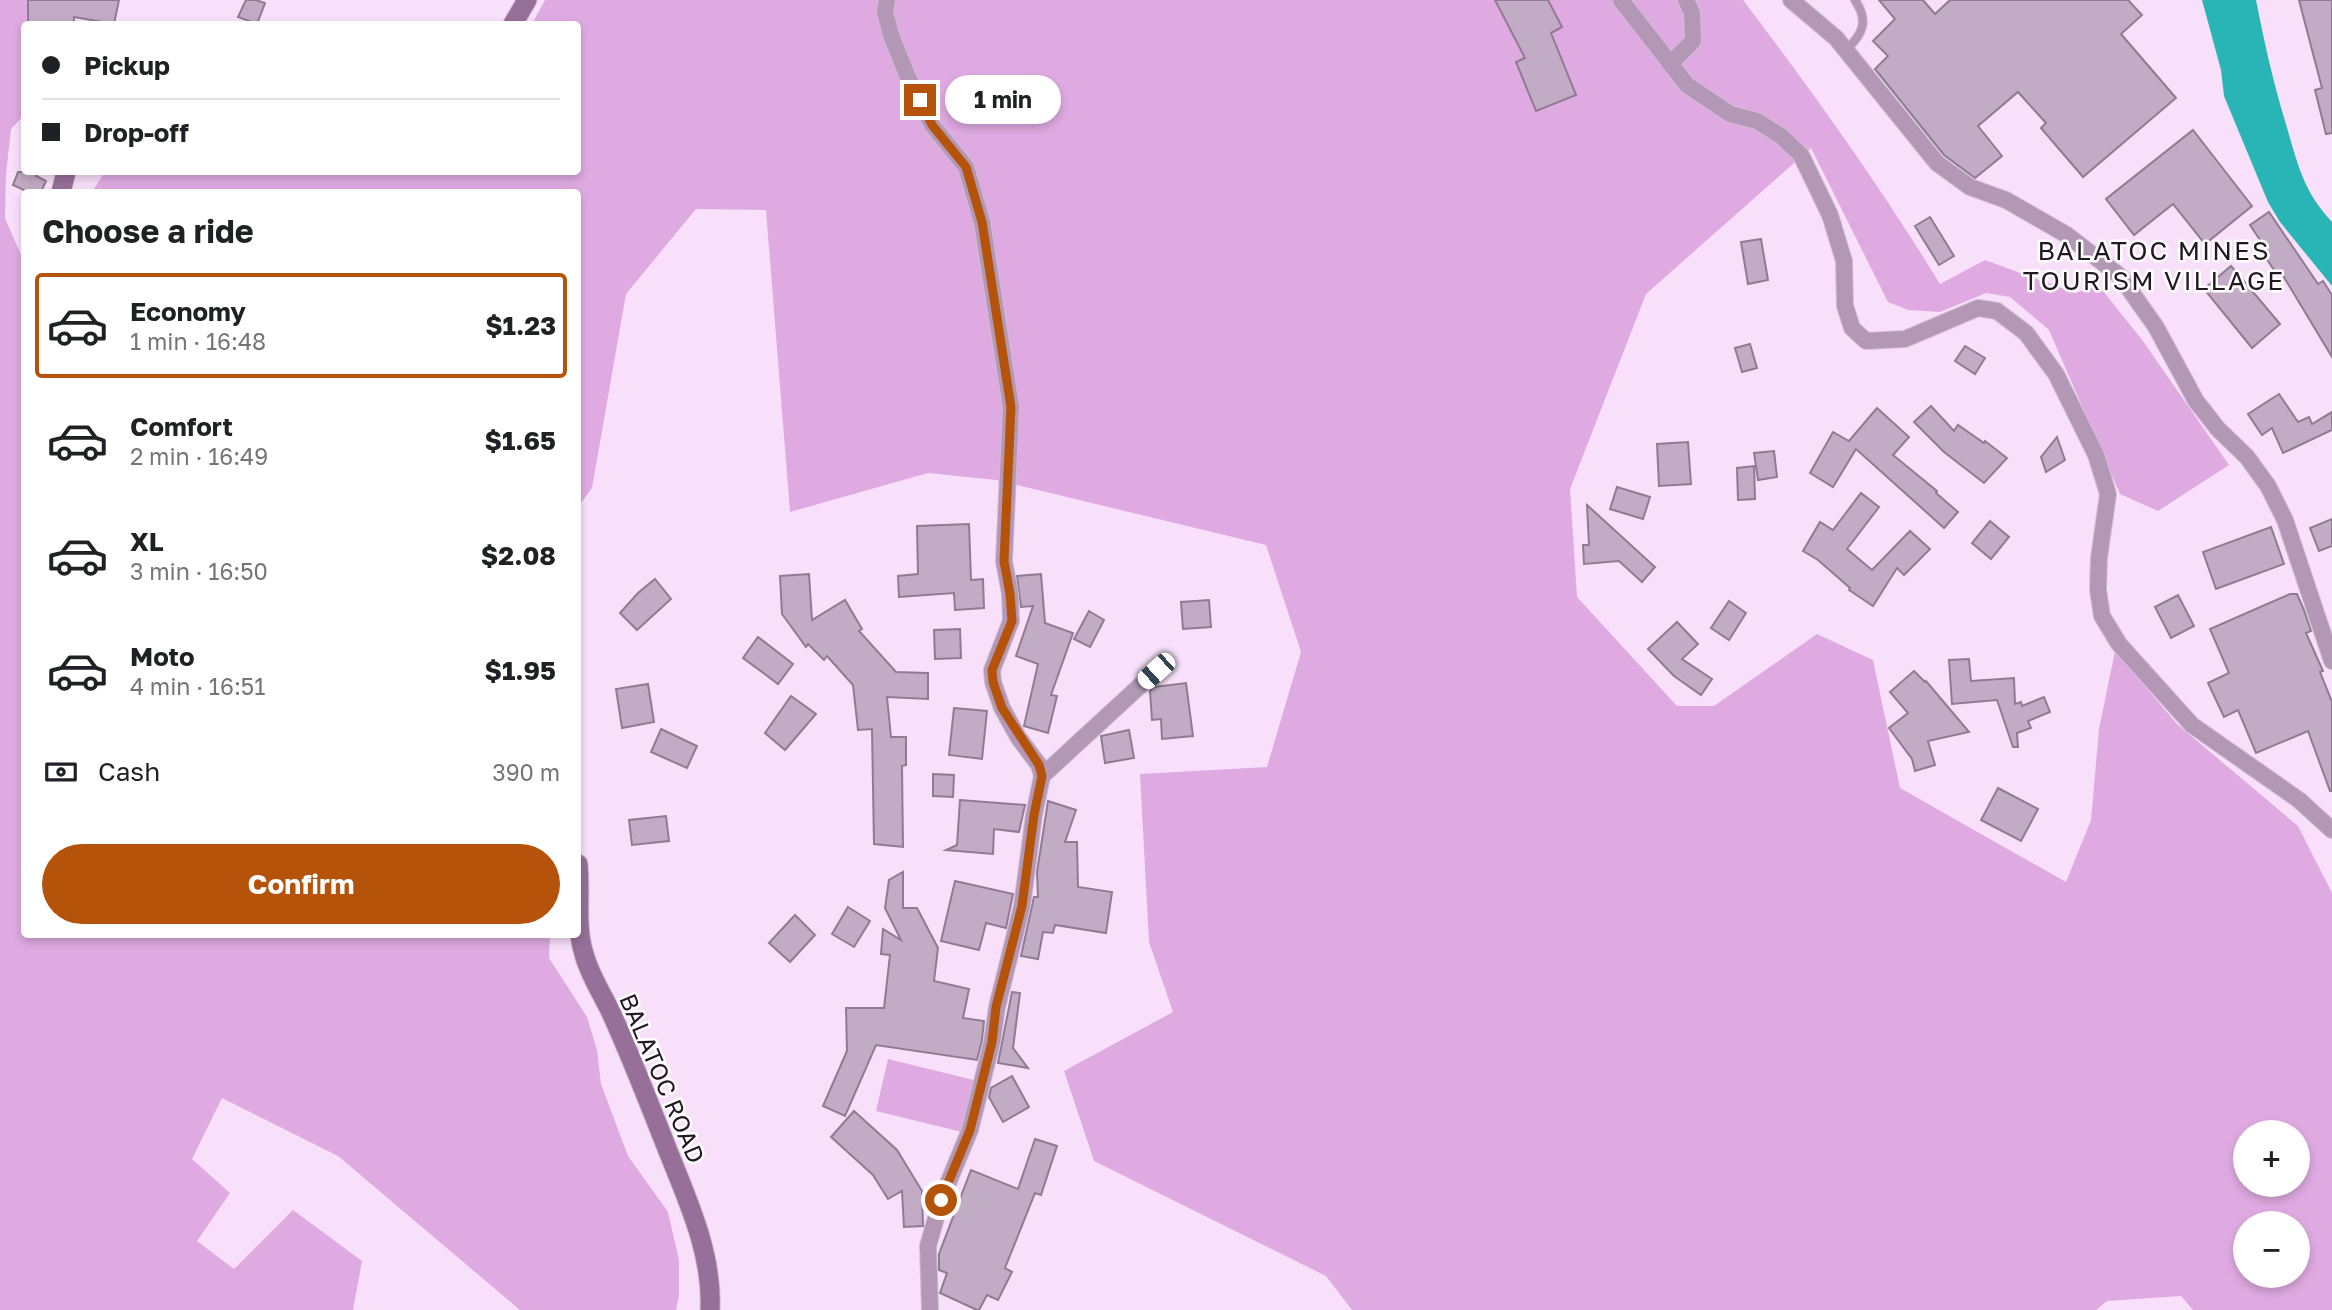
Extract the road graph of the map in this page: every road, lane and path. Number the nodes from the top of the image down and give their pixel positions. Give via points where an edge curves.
1 (527, 0) edge
2 (887, 0) edge
3 (1621, 0) edge
4 (1686, 0) edge
5 (1791, 0) edge
6 (1856, 0) edge
7 (515, 21) edge
8 (1846, 50) junction
9 (1670, 64) junction
10 (2332, 661) edge
11 (1156, 671) dead end
12 (1042, 776) junction
13 (2332, 831) edge
14 (581, 938) edge
15 (710, 1310) edge
16 (930, 1310) edge

1 - 7 main road
2 - 12 street via 891,35 907,75 932,125 966,167 982,222 1011,407 1004,561 1012,621 992,670 993,682 1002,708
3 - 9 street
4 - 9 street via 1692,13 1693,41
5 - 8 street
6 - 8 lane via 1863,21 1860,38
8 - 10 street via 1937,163 1970,187 2046,222 2120,275 2156,327 2196,401 2268,486 2285,520
9 - 13 street via 1687,85 1730,114 1757,121 1801,155 1830,215 1844,261 1845,306 1852,328 1866,341 1905,340 1978,308 1997,311 2026,333 2056,374 2096,455 2108,494 2099,558 2102,616 2119,643 2192,725 2299,800
11 - 12 street
12 - 16 street via 1022,906 984,1075 970,1130 928,1246
14 - 15 main road, BALATOC ROAD via 594,982 632,1061 692,1212 705,1256

